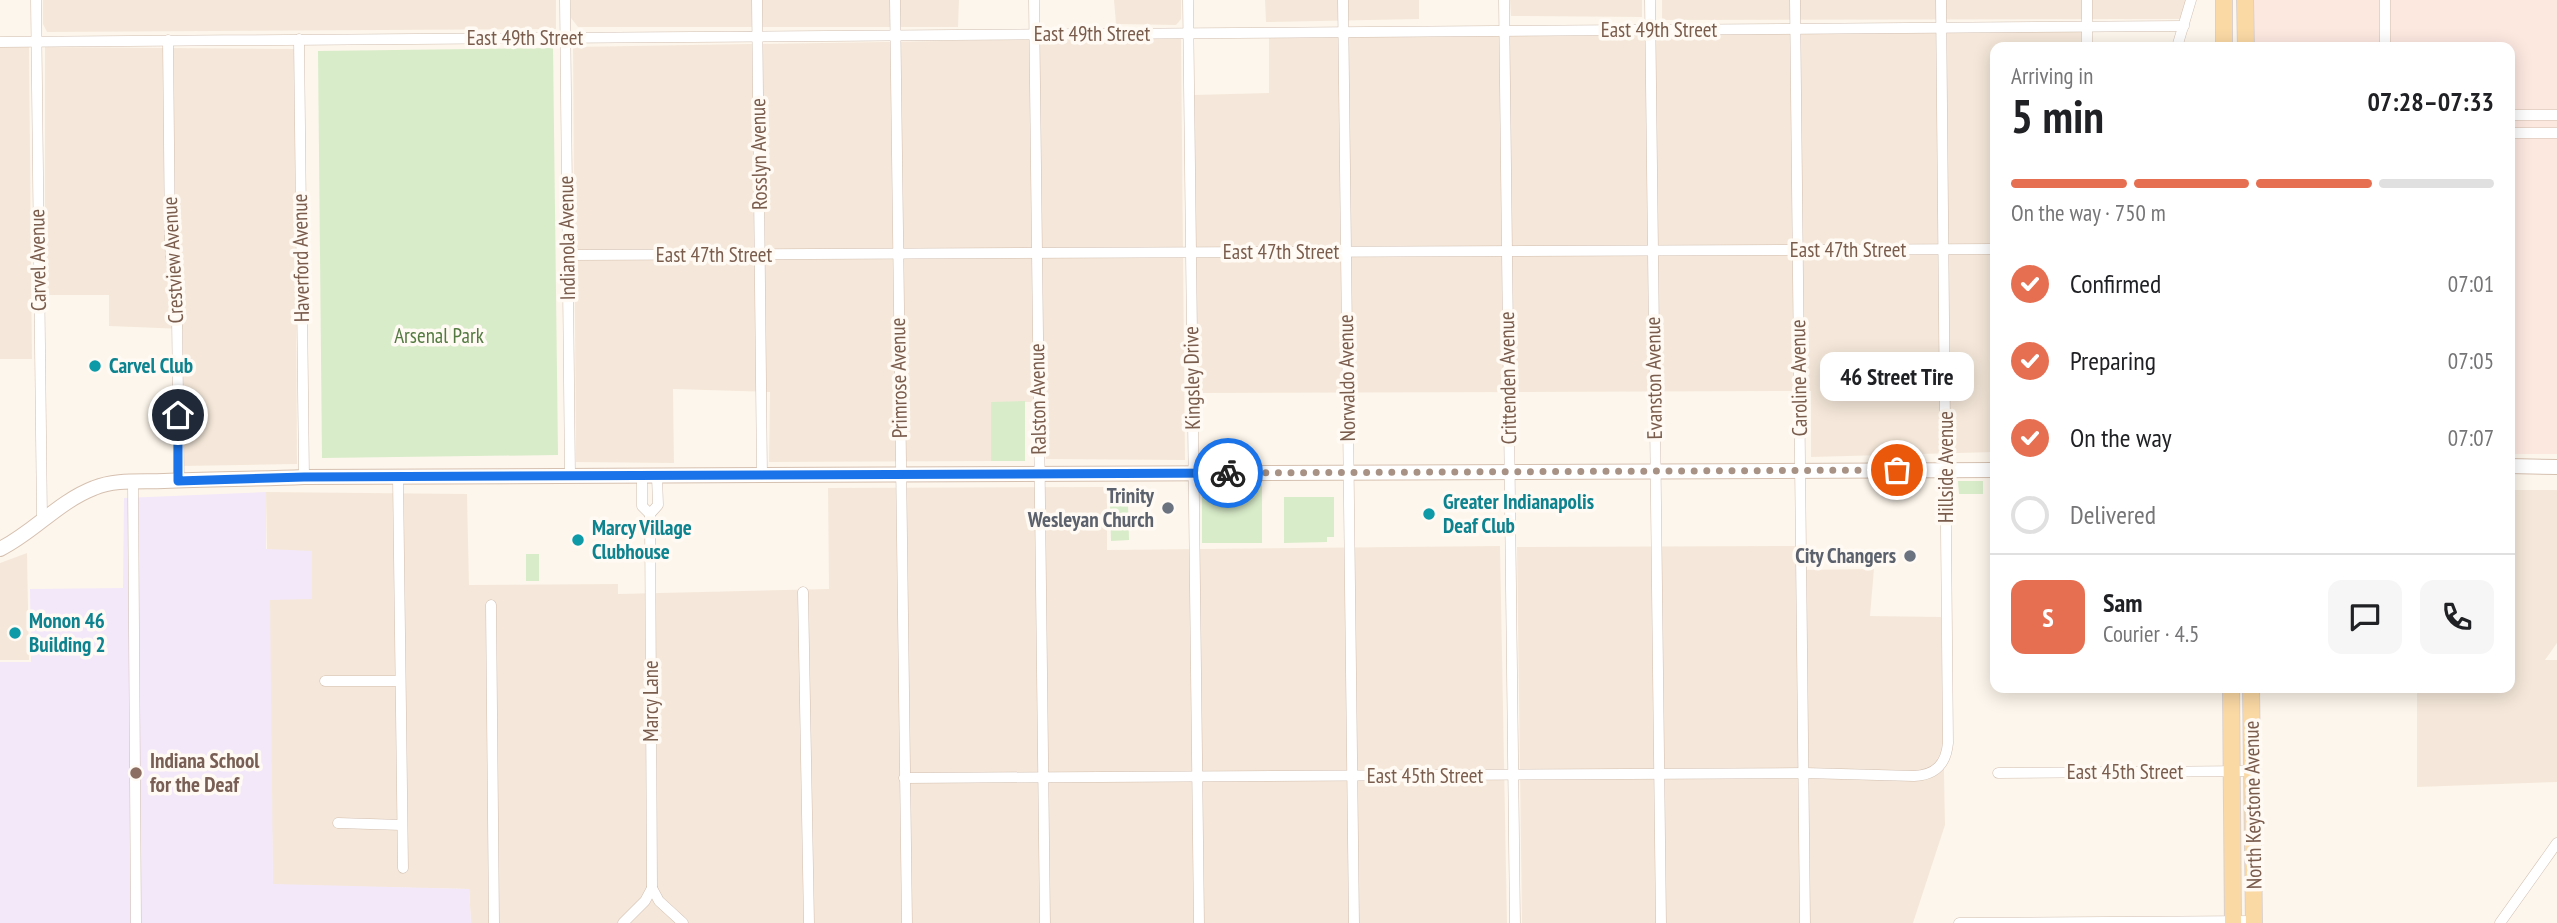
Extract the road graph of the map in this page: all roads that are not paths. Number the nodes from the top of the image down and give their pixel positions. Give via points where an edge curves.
1 (36, 0) edge
2 (565, 0) edge
3 (757, 0) edge
4 (895, 0) edge
5 (1034, 0) edge
6 (1188, 0) edge
7 (1343, 0) edge
8 (1504, 0) edge
9 (1650, 0) edge
10 (1796, 0) edge
11 (1941, 0) edge
12 (2087, 0) edge
13 (2192, 0) edge
14 (2224, 0) edge
15 (2245, 0) edge
16 (2385, 0) edge
17 (2088, 26) junction
18 (2184, 26) junction
19 (1942, 28) junction
20 (1796, 29) junction
21 (1650, 30) junction
22 (1504, 31) junction
23 (1343, 32) junction
24 (1188, 33) junction
25 (1034, 34) junction
26 (896, 35) junction
27 (758, 36) junction
28 (565, 37) junction
29 (299, 39) junction
30 (168, 40) junction
31 (36, 41) junction
32 (0, 42) edge
33 (2087, 42) edge
34 (2179, 42) edge
35 (2224, 42) edge
36 (2246, 42) edge
37 (2385, 42) edge
38 (2515, 115) edge
39 (2557, 115) edge
40 (2515, 133) edge
41 (2557, 133) edge
42 (1990, 249) edge
43 (1798, 250) junction
44 (1944, 250) junction
45 (1506, 251) junction
46 (1652, 251) junction
47 (1345, 252) junction
48 (1037, 253) junction
49 (1190, 253) junction
50 (898, 254) junction
51 (568, 255) junction
52 (760, 255) junction
53 (2515, 466) edge
54 (2557, 467) edge
55 (1946, 470) junction
56 (1990, 470) edge
57 (1655, 471) junction
58 (1800, 471) junction
59 (1509, 472) junction
60 (1193, 473) junction
61 (1348, 473) junction
62 (1039, 474) junction
63 (900, 475) junction
64 (570, 476) junction
65 (650, 476) junction
66 (762, 476) junction
67 (304, 477) junction
68 (398, 478) junction
69 (178, 481) junction
70 (133, 482) junction
71 (650, 514) junction
72 (41, 519) junction
73 (0, 549) edge
74 (803, 592) dead end
75 (491, 605) dead end
76 (326, 681) dead end
77 (400, 681) junction
78 (2231, 693) edge
79 (2251, 693) edge
80 (1942, 765) joint
81 (2231, 771) junction
82 (2252, 771) junction
83 (1805, 773) junction
84 (1998, 773) dead end
85 (1659, 775) junction
86 (1352, 776) junction
87 (1513, 776) junction
88 (1197, 777) junction
89 (904, 778) junction
90 (1043, 778) junction
91 (338, 823) dead end
92 (402, 825) junction
93 (2557, 843) edge
94 (402, 868) dead end
95 (652, 888) junction
96 (2233, 922) edge
97 (2254, 922) edge
98 (136, 923) edge
99 (494, 923) edge
100 (623, 923) edge
101 (684, 923) edge
102 (809, 923) edge
103 (907, 923) edge
104 (1045, 923) edge
105 (1199, 923) edge
106 (1354, 923) edge
107 (1515, 923) edge
108 (1661, 923) edge
109 (1805, 923) edge
110 (1959, 923) edge
111 (2500, 923) edge

1 - 31 street, Carvel Avenue
2 - 28 street, Indianola Avenue
3 - 27 street, Rosslyn Avenue
4 - 26 street, Primrose Avenue
5 - 25 street, Ralston Avenue
6 - 24 street, Kingsley Drive
7 - 23 street, Norwaldo Avenue
8 - 22 street, Crittenden Avenue
9 - 21 street, Evanston Avenue
10 - 20 street, Caroline Avenue
11 - 19 street, Hillside Avenue
12 - 17 street
13 - 18 street
14 - 35 main road
15 - 36 main road
16 - 37 street
17 - 18 street, East 49th Street
17 - 19 street, East 49th Street
17 - 33 street
18 - 34 street
19 - 20 street, East 49th Street
19 - 44 street, Hillside Avenue
20 - 21 street, East 49th Street
20 - 43 street, Caroline Avenue
21 - 22 street, East 49th Street
21 - 46 street, Evanston Avenue
22 - 23 street, East 49th Street
22 - 45 street, Crittenden Avenue
23 - 24 street, East 49th Street
23 - 47 street, Norwaldo Avenue
24 - 25 street, East 49th Street
24 - 49 street, Kingsley Drive
25 - 26 street, East 49th Street
25 - 48 street, Ralston Avenue
26 - 27 street, East 49th Street
26 - 50 street, Primrose Avenue
27 - 28 street, East 49th Street
27 - 52 street, Rosslyn Avenue
28 - 29 street, East 49th Street
28 - 51 street, Indianola Avenue
29 - 30 street, East 49th Street
29 - 67 street, Haverford Avenue
30 - 31 street, East 49th Street
30 - 69 street, Crestview Avenue
31 - 32 street, East 49th Street
31 - 72 street, Carvel Avenue
38 - 39 street
40 - 41 street
42 - 44 street, East 47th Street
43 - 44 street, East 47th Street
43 - 46 street, East 47th Street
43 - 58 street, Caroline Avenue
44 - 55 street, Hillside Avenue
45 - 46 street, East 47th Street
45 - 47 street, East 47th Street
45 - 59 street, Crittenden Avenue
46 - 57 street, Evanston Avenue
47 - 49 street, East 47th Street
47 - 61 street, Norwaldo Avenue
48 - 49 street, East 47th Street
48 - 50 street, East 47th Street
48 - 62 street, Ralston Avenue
49 - 60 street, Kingsley Drive
50 - 52 street, East 47th Street
50 - 63 street, Primrose Avenue
51 - 52 street, East 47th Street
51 - 64 street, Indianola Avenue
52 - 66 street, Rosslyn Avenue
53 - 54 main road
55 - 56 main road
55 - 58 main road
55 - 80 street, Hillside Avenue via 1948,743
57 - 58 main road
57 - 59 main road
57 - 85 street, Evanston Avenue
58 - 83 street, Caroline Avenue
59 - 61 main road
59 - 87 street, Crittenden Avenue
60 - 61 main road
60 - 62 main road
60 - 88 street, Kingsley Drive
61 - 86 street, Norwaldo Avenue
62 - 63 main road
62 - 90 street, Ralston Avenue
63 - 66 main road
63 - 89 street, Primrose Avenue
64 - 65 main road
64 - 68 main road
65 - 66 main road
65 - 71 street, Marcy Lane via 658,505
65 - 71 street, Marcy Lane via 642,506
67 - 68 main road
67 - 69 main road
68 - 77 street
69 - 70 main road
70 - 72 main road via 97,486
70 - 98 street
71 - 95 street, Marcy Lane
72 - 73 main road
74 - 102 street
75 - 99 street
76 - 77 street
77 - 92 street
78 - 81 main road, North Keystone Avenue
79 - 82 main road, North Keystone Avenue
80 - 83 street, East 45th Street via 1919,776
81 - 82 street, East 45th Street
81 - 84 street, East 45th Street
81 - 96 main road, North Keystone Avenue
82 - 97 main road, North Keystone Avenue
83 - 85 street, East 45th Street
83 - 109 street, Caroline Avenue
85 - 87 street, East 45th Street
85 - 108 street, Evanston Avenue
86 - 87 street, East 45th Street
86 - 88 street, East 45th Street
86 - 106 street, Norwaldo Avenue
87 - 107 street, Crittenden Avenue
88 - 90 street, East 45th Street
88 - 105 street, Kingsley Drive
89 - 90 street, East 45th Street
89 - 103 street, Primrose Avenue
90 - 104 street, Ralston Avenue
91 - 92 street
92 - 94 street
93 - 111 street
95 - 100 street
95 - 101 street via 659,901
96 - 97 street
96 - 110 street

